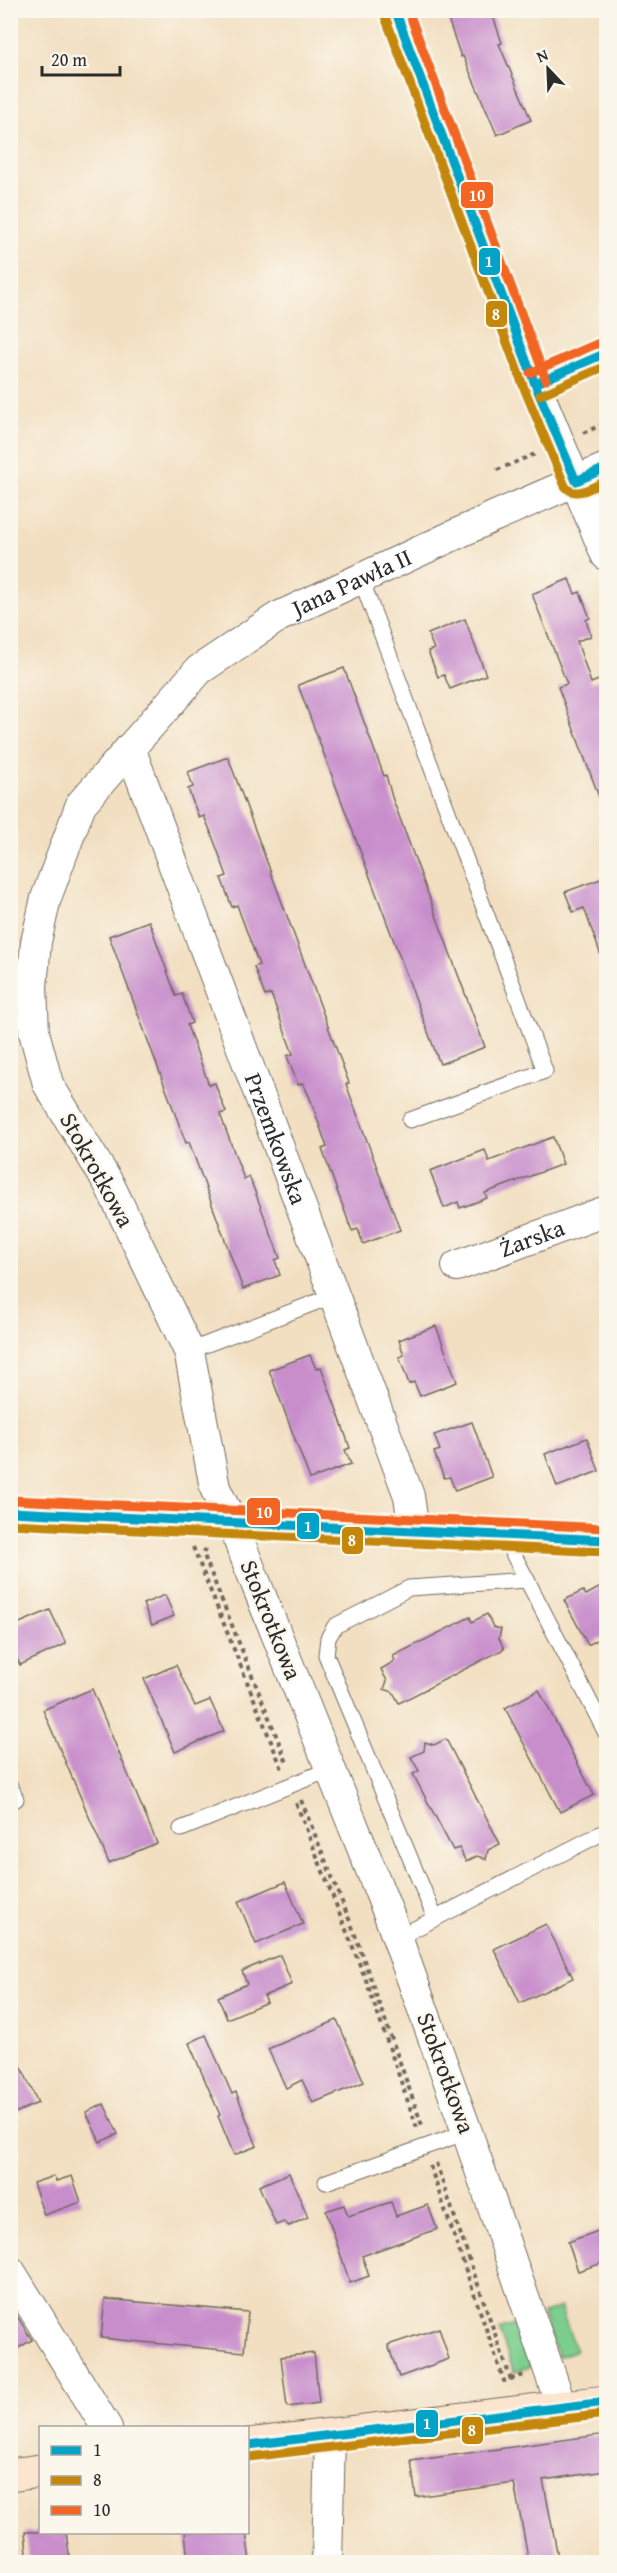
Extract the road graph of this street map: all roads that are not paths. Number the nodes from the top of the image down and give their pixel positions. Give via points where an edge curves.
1 (395, 10) edge
2 (606, 353) edge
3 (535, 384) junction
4 (606, 468) edge
5 (576, 481) junction
6 (606, 555) edge
7 (361, 579) junction
8 (130, 748) junction
9 (411, 1119) dead end
10 (606, 1211) edge
11 (457, 1266) dead end
12 (335, 1295) junction
13 (189, 1352) junction
14 (10, 1512) edge
15 (231, 1521) junction
16 (414, 1531) junction
17 (503, 1535) junction
18 (606, 1540) edge
19 (527, 1580) junction
20 (606, 1733) edge
21 (331, 1769) junction
22 (181, 1829) dead end
23 (606, 1831) edge
24 (435, 1918) junction
25 (397, 1938) junction
26 (467, 2132) junction
27 (326, 2182) dead end
28 (10, 2271) edge
29 (606, 2402) edge
30 (562, 2408) junction
31 (105, 2426) edge
32 (330, 2435) junction
33 (249, 2445) edge
34 (39, 2471) edge
35 (10, 2475) edge
36 (327, 2562) edge

1 - 3 street
2 - 3 lane
3 - 5 street
4 - 5 street, Jana Pawła II
5 - 6 street
5 - 7 street, Jana Pawła II
7 - 8 street, Jana Pawła II via 278,617 199,670
7 - 9 lane via 544,1071
8 - 12 street, Przemkowska
8 - 13 street, Stokrotkowa via 81,804 46,898 36,942 34,1032 48,1084 109,1184
10 - 11 street, Żarska
12 - 13 lane
12 - 16 street, Przemkowska via 410,1496
13 - 15 street, Stokrotkowa via 215,1488
14 - 15 street
15 - 16 street
15 - 21 street, Stokrotkowa
16 - 17 street
17 - 18 street
17 - 19 lane
19 - 20 lane
19 - 24 lane via 409,1588 335,1626 328,1638 326,1655
21 - 22 lane
21 - 25 street, Stokrotkowa
23 - 24 lane
24 - 25 lane
25 - 26 street, Stokrotkowa
26 - 27 lane
26 - 30 street, Stokrotkowa
28 - 31 street
29 - 30 street
30 - 32 street
32 - 33 street
32 - 36 street
34 - 35 street

